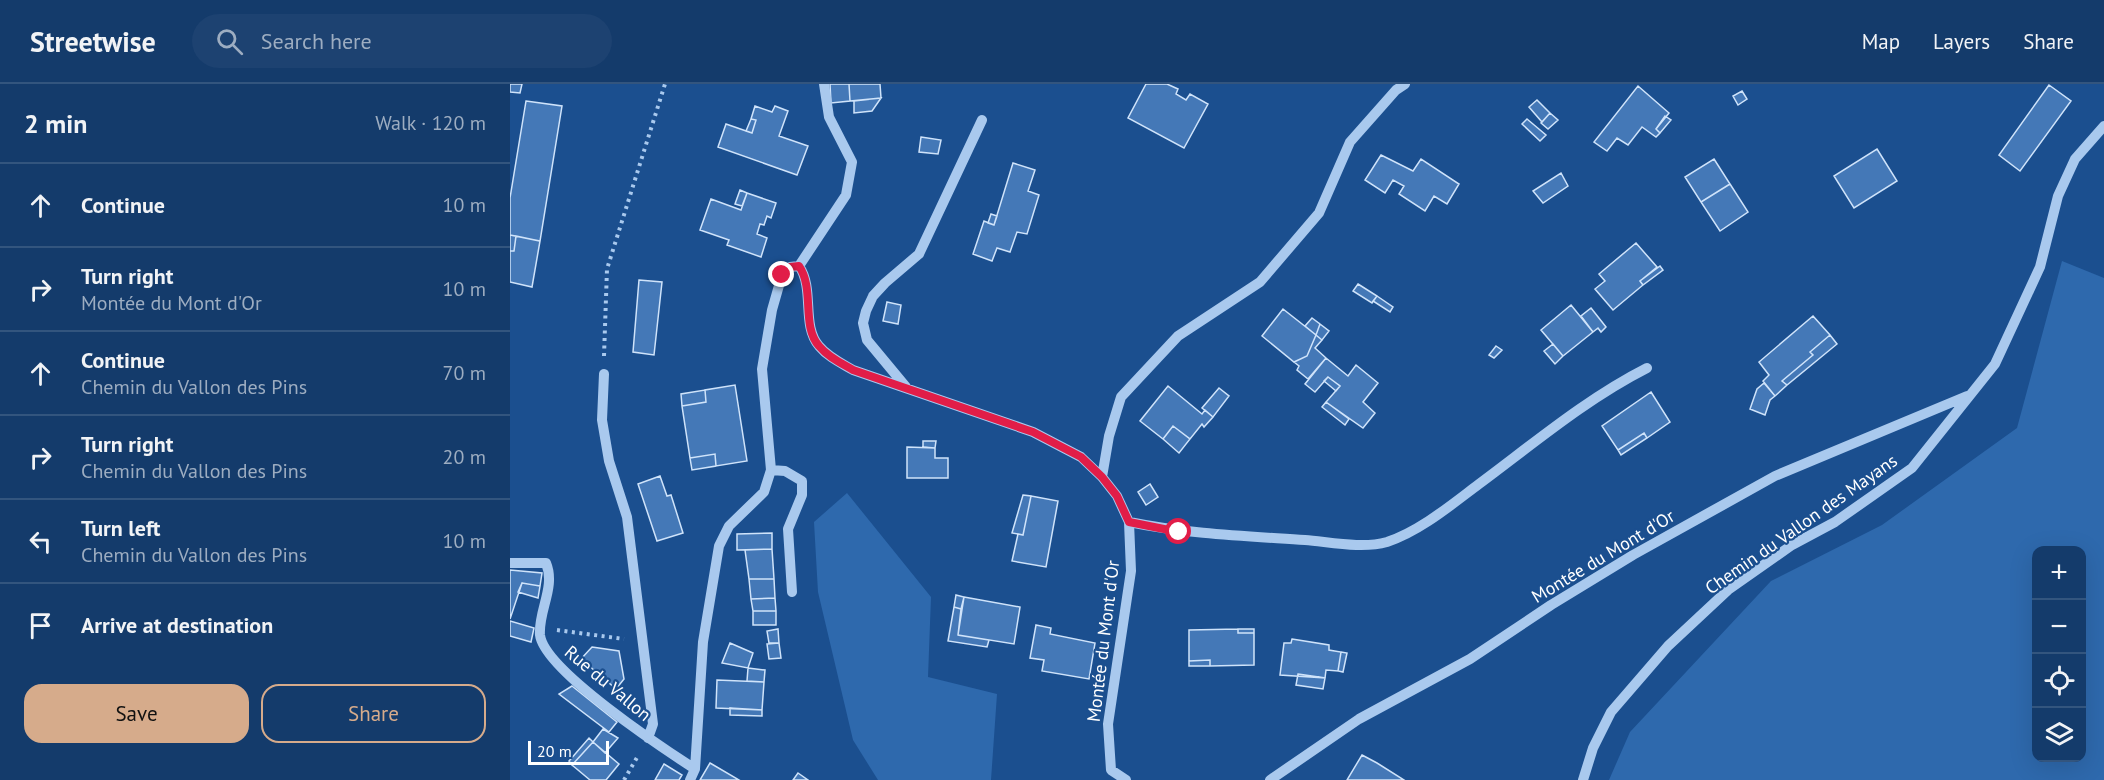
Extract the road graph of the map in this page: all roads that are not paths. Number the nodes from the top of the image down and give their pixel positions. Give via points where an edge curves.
1 (824, 84) edge
2 (1405, 84) edge
3 (982, 120) dead end
4 (2104, 126) edge
5 (799, 266) junction
6 (1647, 368) dead end
7 (604, 374) road end
8 (908, 389) junction
9 (1970, 395) junction
10 (771, 470) junction
11 (1102, 477) junction
12 (1129, 522) junction
13 (510, 563) edge
14 (792, 592) dead end
15 (648, 738) junction
16 (695, 769) junction
17 (690, 780) edge
18 (1126, 780) edge
19 (1270, 780) edge
20 (1583, 780) edge

1 - 5 street via 829,117 852,162 846,195
2 - 11 street via 1395,90 1350,142 1319,213 1260,282 1178,336 1121,397
3 - 8 street via 919,254 885,283 866,311 863,323 867,340
4 - 9 street, Chemin du Vallon des Mayans via 2075,159 2058,196 2040,267 1995,364
5 - 8 street, Montée du Mont d'Or via 806,276 817,344 853,370
5 - 10 street via 790,267 782,275 762,369
6 - 12 street via 1576,412 1450,506 1384,543 1235,537
7 - 15 street via 602,420 609,461 627,517 653,724
8 - 11 street, Montée du Mont d'Or via 1033,432 1081,457
9 - 19 street, Montée du Mont d'Or via 1775,476 1633,555 1470,659 1359,719
9 - 20 street, Chemin du Vallon des Mayans via 1912,468 1728,590 1668,646 1611,712
10 - 14 street via 785,471 802,481 802,495 788,529
10 - 16 street via 764,492 729,526 719,546 703,642
11 - 12 street, Montée du Mont d'Or via 1117,496
12 - 18 street, Montée du Mont d'Or via 1131,571 1108,724 1111,770
13 - 15 street, Rue du Vallon via 546,563 550,573 540,635 548,655
15 - 16 street, Rue du Vallon
16 - 17 street

